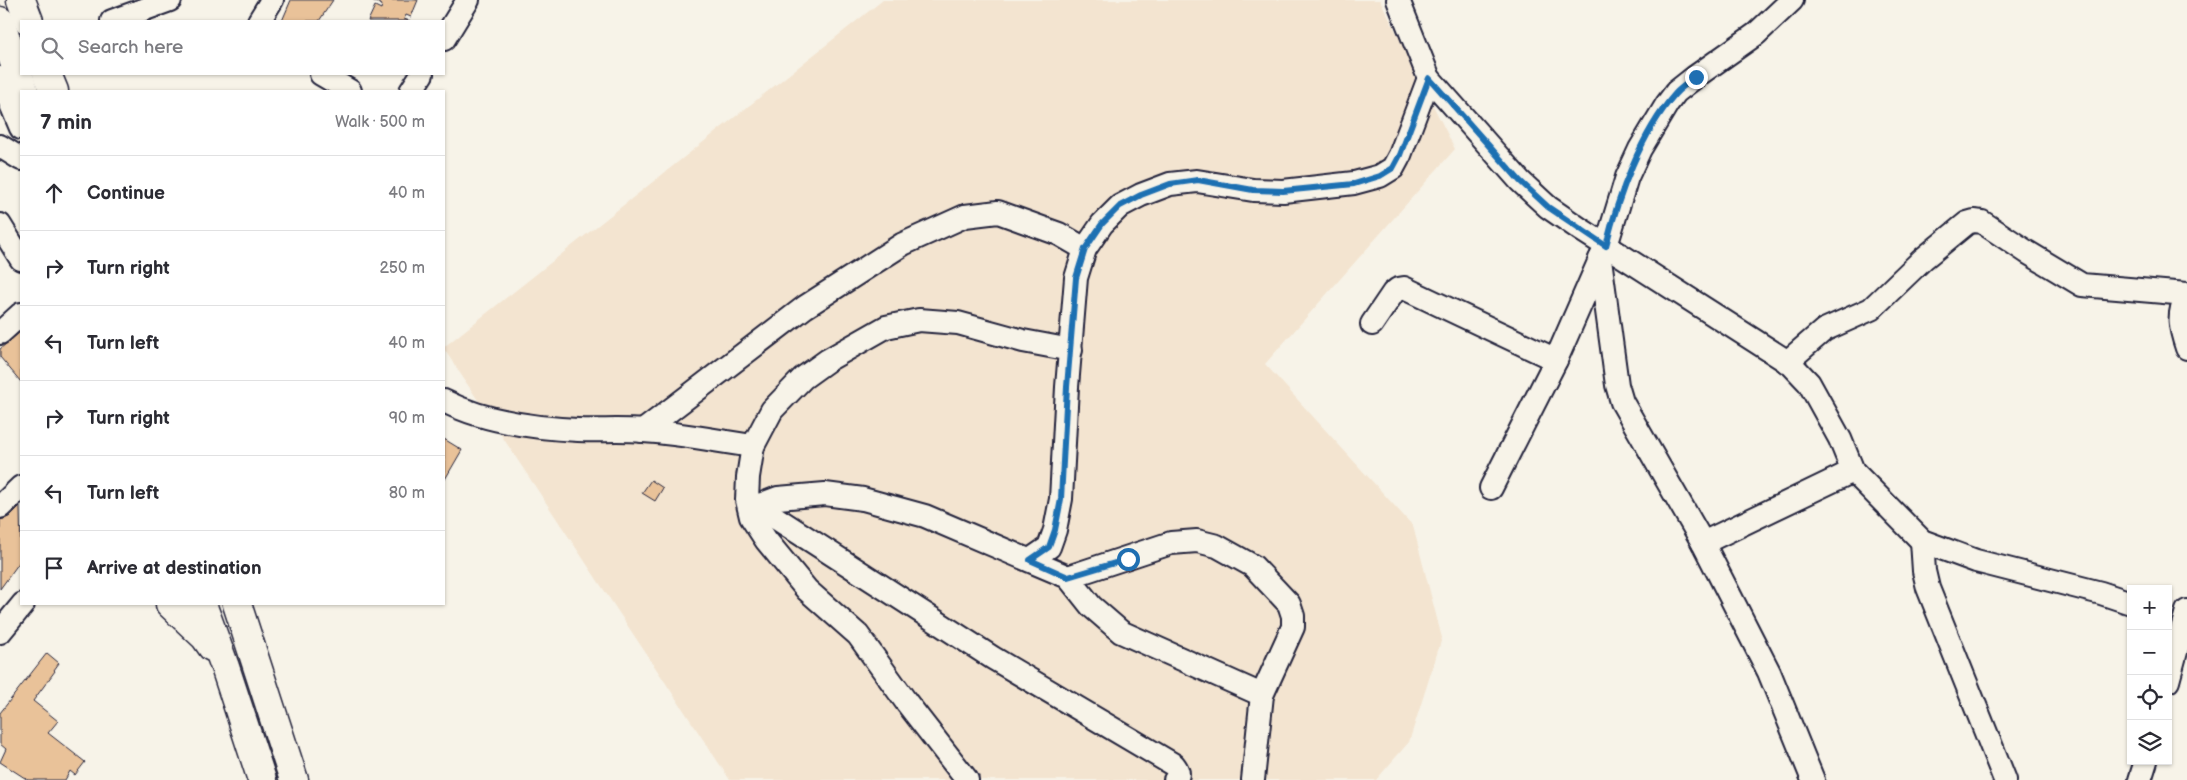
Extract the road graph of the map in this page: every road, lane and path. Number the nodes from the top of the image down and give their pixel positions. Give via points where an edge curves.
1 (21, 0) edge
2 (35, 0) edge
3 (170, 0) edge
4 (272, 0) edge
5 (468, 0) edge
6 (1398, 0) edge
7 (1792, 0) edge
8 (29, 20) edge
9 (43, 20) edge
10 (115, 20) edge
11 (260, 20) edge
12 (0, 21) edge
13 (445, 37) edge
14 (47, 75) edge
15 (323, 75) edge
16 (421, 75) edge
17 (0, 78) edge
18 (1429, 78) junction
19 (24, 90) edge
20 (54, 90) edge
21 (348, 90) edge
22 (412, 90) edge
23 (0, 119) edge
24 (20, 126) edge
25 (20, 132) edge
26 (0, 146) edge
27 (20, 158) edge
28 (0, 225) edge
29 (1085, 249) junction
30 (1603, 252) junction
31 (20, 257) edge
32 (2187, 294) edge
33 (20, 315) edge
34 (1372, 324) dead end
35 (0, 333) edge
36 (2187, 348) edge
37 (1071, 350) junction
38 (1556, 360) junction
39 (1788, 362) junction
40 (445, 401) edge
41 (643, 431) junction
42 (753, 446) junction
43 (1853, 471) junction
44 (20, 488) edge
45 (1491, 488) dead end
46 (752, 503) junction
47 (0, 507) edge
48 (1922, 541) junction
49 (1703, 543) junction
50 (1030, 560) junction
51 (1068, 577) junction
52 (2127, 602) edge
53 (22, 605) edge
54 (171, 605) edge
55 (202, 605) edge
56 (237, 605) edge
57 (252, 605) edge
58 (2182, 618) edge
59 (0, 632) edge
60 (253, 652) junction
61 (225, 667) junction
62 (2169, 675) edge
63 (1262, 695) junction
64 (2145, 765) edge
65 (262, 780) edge
66 (294, 780) edge
67 (967, 780) edge
68 (1175, 780) edge
69 (1253, 780) edge
70 (1813, 780) edge
71 (2004, 780) edge
72 (2140, 780) edge

1 - 8 main road
2 - 9 street
3 - 10 street
4 - 11 street
5 - 13 street
6 - 18 street
7 - 30 street via 1756,34 1682,87 1667,104 1627,177
12 - 19 main road
14 - 20 main road
15 - 21 street
16 - 22 street
17 - 24 street
18 - 29 street via 1400,155 1393,168 1380,176 1354,184 1283,191 1253,190 1198,180 1170,184 1120,206 1102,224
18 - 30 street via 1520,181
23 - 25 street
26 - 27 street
28 - 31 street
29 - 37 street via 1076,278
29 - 41 street via 1059,234 998,212 965,216 903,244 805,307
30 - 38 street
30 - 39 street
30 - 49 street via 1617,385 1622,402
32 - 36 street via 2179,320
32 - 39 street via 2082,285 1982,222 1974,221 1967,223 1923,259 1871,309 1824,330
33 - 35 street
34 - 38 street via 1393,292 1404,288
37 - 42 street via 1022,341 958,323 919,320 886,327 803,378 772,410
37 - 50 street via 1061,499 1055,530 1049,547
38 - 45 street
39 - 43 street via 1809,383 1840,439
40 - 41 street via 506,421 537,426
41 - 42 street
42 - 46 street via 748,477
43 - 48 street
43 - 49 street
44 - 47 street
46 - 50 street via 825,494 863,500 925,516
46 - 67 street via 751,517 766,540 807,590 858,635
46 - 68 street via 985,653 1174,765 1178,770
48 - 52 street via 1976,560
48 - 71 street via 1928,588
49 - 70 street via 1769,672
50 - 51 street
51 - 63 street via 1091,606 1121,632
51 - 63 street via 1171,543 1196,541 1217,546 1253,566 1289,604 1293,616 1293,627
53 - 59 street
54 - 61 main road via 205,637
55 - 61 main road
56 - 60 main road
57 - 60 main road
58 - 62 street
60 - 66 main road
61 - 65 main road
63 - 69 street
64 - 72 street

